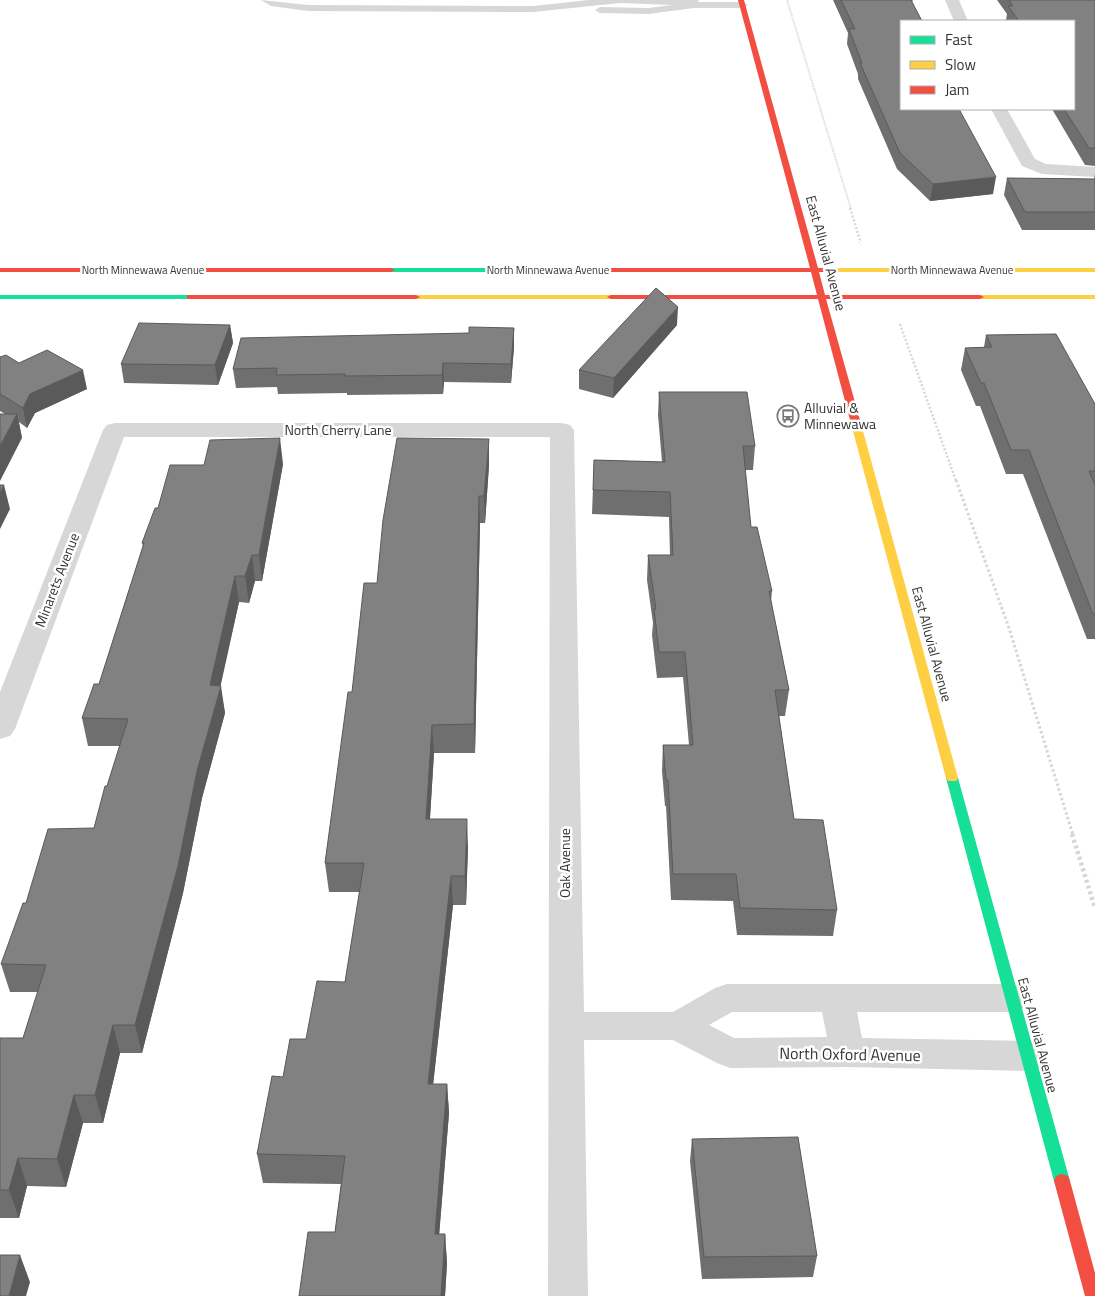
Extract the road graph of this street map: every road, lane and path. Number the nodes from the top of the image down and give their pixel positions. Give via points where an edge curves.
1 (266, 0) edge
2 (620, 0) edge
3 (787, 0) edge
4 (952, 0) edge
5 (693, 2) edge
6 (742, 3) edge
7 (573, 6) junction
8 (960, 20) edge
9 (1000, 110) edge
10 (1095, 172) edge
11 (859, 248) dead end
12 (815, 269) junction
13 (0, 270) edge
14 (1095, 270) edge
15 (0, 297) edge
16 (823, 297) junction
17 (1095, 297) edge
18 (899, 322) dead end
19 (115, 430) joint
20 (562, 430) joint
21 (0, 729) edge
22 (1095, 908) edge
23 (838, 998) junction
24 (1012, 998) junction
25 (566, 1026) junction
26 (678, 1026) junction
27 (847, 1052) junction
28 (1028, 1056) junction
29 (568, 1296) edge
30 (1093, 1296) edge

1 - 7 lane via 308,8 533,9
2 - 5 lane
2 - 7 lane
3 - 11 path via 860,240
4 - 8 street
5 - 6 lane
5 - 7 lane via 648,12
6 - 12 main road, East Alluvial Avenue
9 - 10 street via 1028,162 1042,169
12 - 13 main road, North Minnewawa Avenue
12 - 14 main road, North Minnewawa Avenue
12 - 16 main road, East Alluvial Avenue
15 - 16 main road, North Minnewawa Avenue
16 - 17 main road, North Minnewawa Avenue
16 - 24 main road, East Alluvial Avenue
18 - 22 path via 1009,628
19 - 20 street, North Cherry Lane
19 - 21 street, Minarets Avenue
20 - 25 street, Oak Avenue
23 - 24 street, North Oxford Avenue
23 - 26 street, North Oxford Avenue via 727,998
23 - 27 street
24 - 28 main road, East Alluvial Avenue
25 - 26 street, North Oxford Avenue
25 - 29 street, Oak Avenue
26 - 27 street, North Oxford Avenue via 730,1053
27 - 28 street, North Oxford Avenue
28 - 30 main road, East Alluvial Avenue

